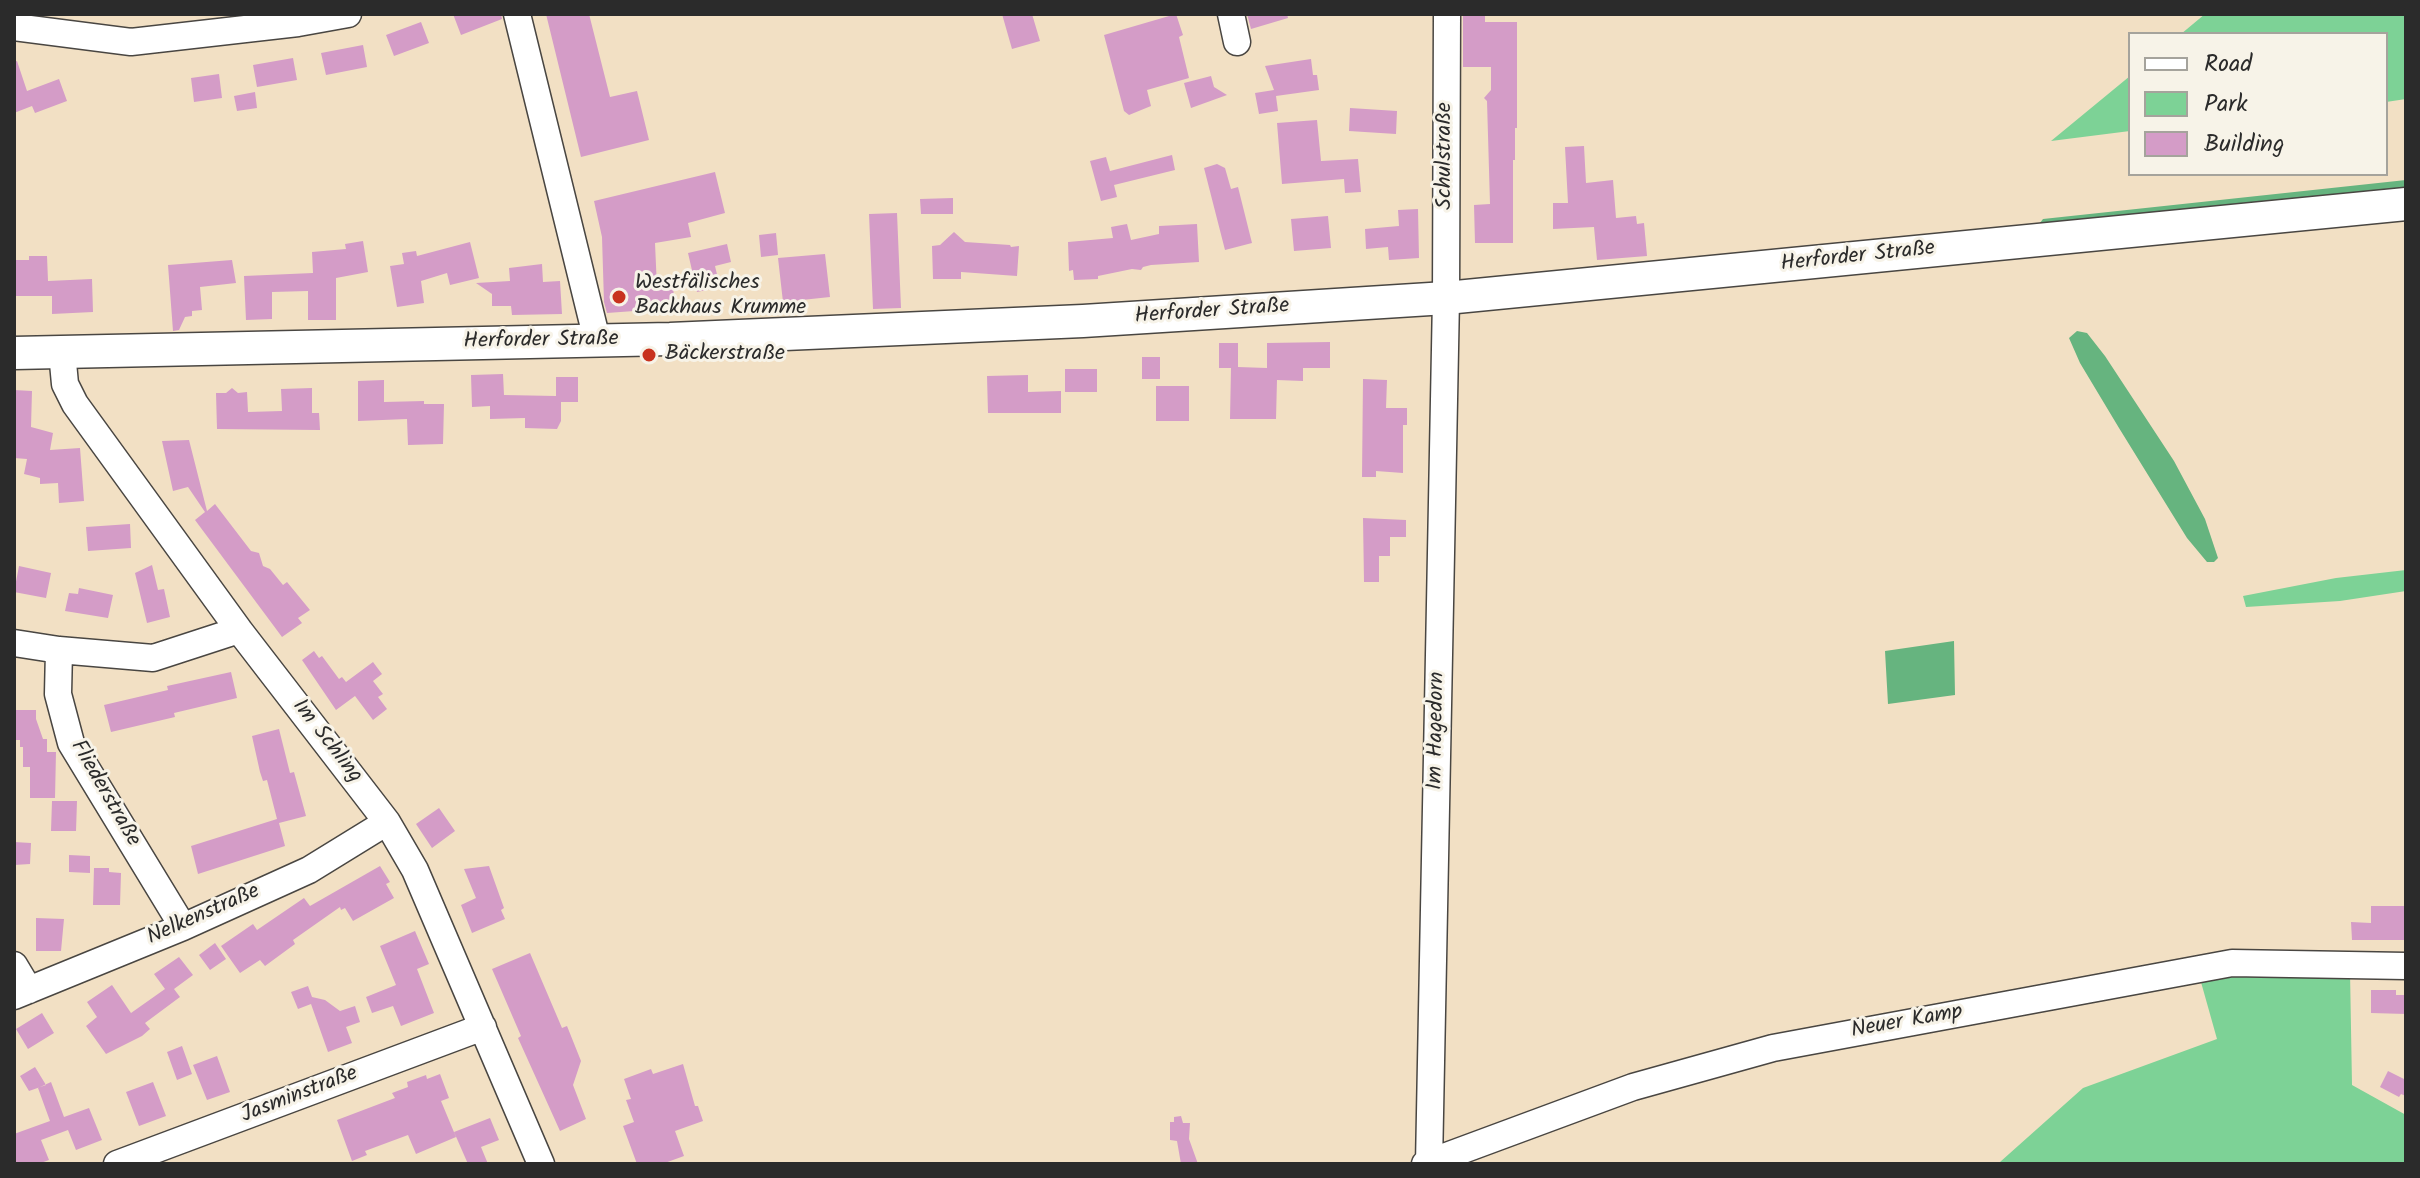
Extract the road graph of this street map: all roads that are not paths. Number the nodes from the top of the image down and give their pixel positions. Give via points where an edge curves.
1 (348, 14) edge
2 (517, 14) edge
3 (1231, 14) edge
4 (1447, 14) edge
5 (14, 27) edge
6 (1237, 42) dead end
7 (2406, 204) edge
8 (1446, 298) junction
9 (597, 340) junction
10 (19, 346) edge
11 (62, 352) junction
12 (239, 630) junction
13 (14, 643) edge
14 (59, 650) junction
15 (387, 822) junction
16 (183, 927) junction
17 (14, 965) edge
18 (2406, 966) edge
19 (21, 993) edge
20 (483, 1027) junction
21 (1428, 1163) edge
22 (117, 1164) edge
23 (541, 1164) edge

1 - 5 street via 131,42
2 - 9 street
3 - 6 street
4 - 8 street, Schulstraße
7 - 8 main road, Herforder Straße
8 - 9 main road, Herforder Straße via 1067,322
8 - 21 street, Im Hagedorn
9 - 11 main road, Herforder Straße
10 - 11 main road, Herforder Straße
11 - 12 street, Im Schling via 65,384 75,404
12 - 14 street via 153,658
12 - 15 street, Im Schling
13 - 14 street
14 - 16 street, Fliederstraße via 58,694 71,743
15 - 16 street, Nelkenstraße via 309,870
15 - 20 street, Im Schling via 415,870
16 - 19 street, Nelkenstraße
17 - 19 street
18 - 21 street, Neuer Kamp via 2232,963 1773,1048 1633,1087
20 - 22 street, Jasminstraße
20 - 23 street, Im Schling

